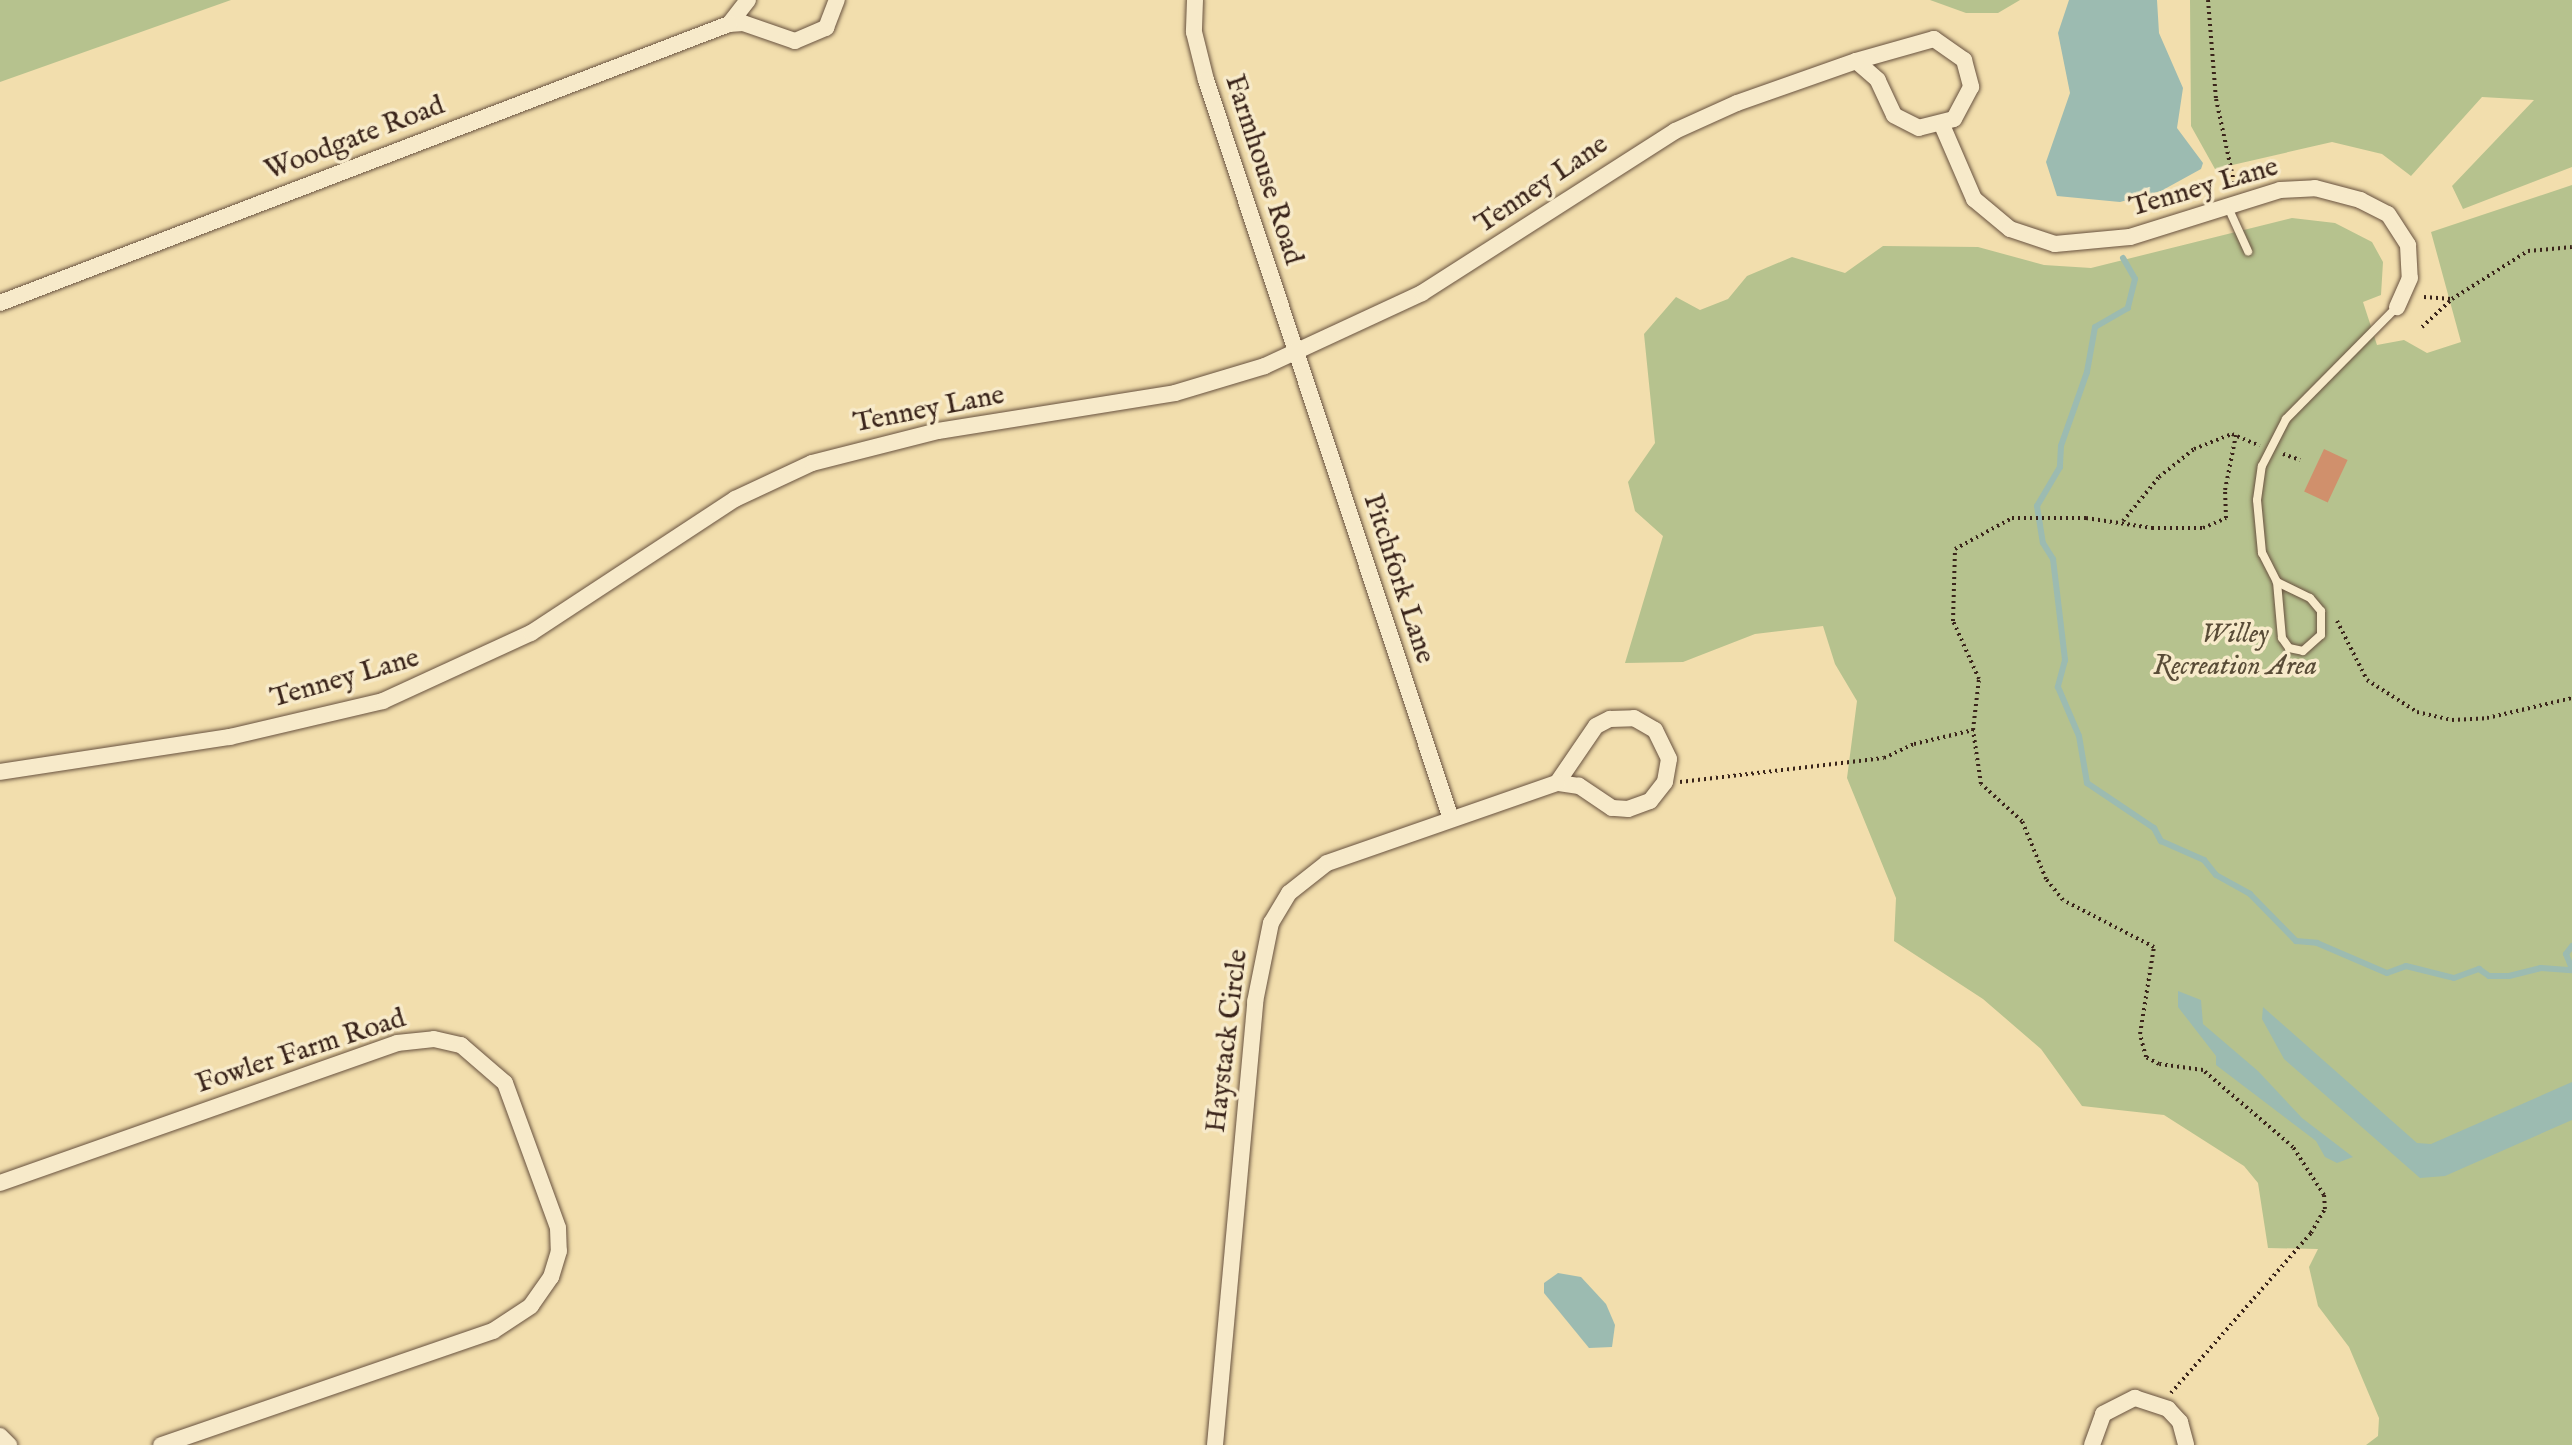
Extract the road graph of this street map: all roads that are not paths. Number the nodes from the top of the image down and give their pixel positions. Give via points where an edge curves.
1 (748, 0) edge
2 (837, 0) edge
3 (1195, 0) edge
4 (729, 24) junction
5 (1856, 61) junction
6 (1942, 125) junction
7 (2233, 202) junction
8 (2248, 251) dead end
9 (0, 303) edge
10 (2397, 307) joint
11 (1296, 354) junction
12 (2277, 582) junction
13 (0, 772) edge
14 (1557, 783) junction
15 (1451, 819) junction
16 (0, 1183) edge
17 (0, 1436) edge
18 (9, 1445) edge
19 (161, 1445) edge
20 (1215, 1445) edge
21 (2092, 1445) edge
22 (2186, 1445) edge

1 - 4 street
2 - 4 street via 826,28 804,41
3 - 11 street, Farmhouse Road via 1194,32 1206,80
4 - 9 street, Woodgate Road
5 - 6 street via 1871,72 1901,121 1919,128
5 - 6 street, Tenney Lane via 1924,39 1951,46 1969,68 1971,87 1961,112
5 - 11 street, Tenney Lane via 1675,131 1422,293
6 - 7 street, Tenney Lane via 1974,199 2010,229 2039,241 2115,241
7 - 8 lane
7 - 10 street, Tenney Lane via 2315,188 2383,211 2404,236 2411,255 2408,287
10 - 12 lane via 2286,419 2265,455 2258,482 2258,524 2262,553
11 - 13 street, Tenney Lane via 1175,393 938,431 812,463 735,499 531,633 383,701 230,737
11 - 15 street, Pitchfork Lane
12 - 12 lane via 2282,638 2289,648 2303,651 2321,635 2321,611 2310,598
14 - 14 street via 1590,731 1618,718 1642,721 1660,736 1669,759 1667,778 1650,801 1628,809 1604,805 1579,786
14 - 15 street, Haystack Circle
15 - 20 street, Haystack Circle via 1327,863 1289,893 1271,923 1255,1002
16 - 19 street, Fowler Farm Road via 397,1043 434,1039 461,1045 505,1083 558,1228 559,1251 551,1277 531,1306 493,1331
17 - 18 street
21 - 22 street via 2098,1421 2118,1403 2135,1398 2161,1403 2180,1422

